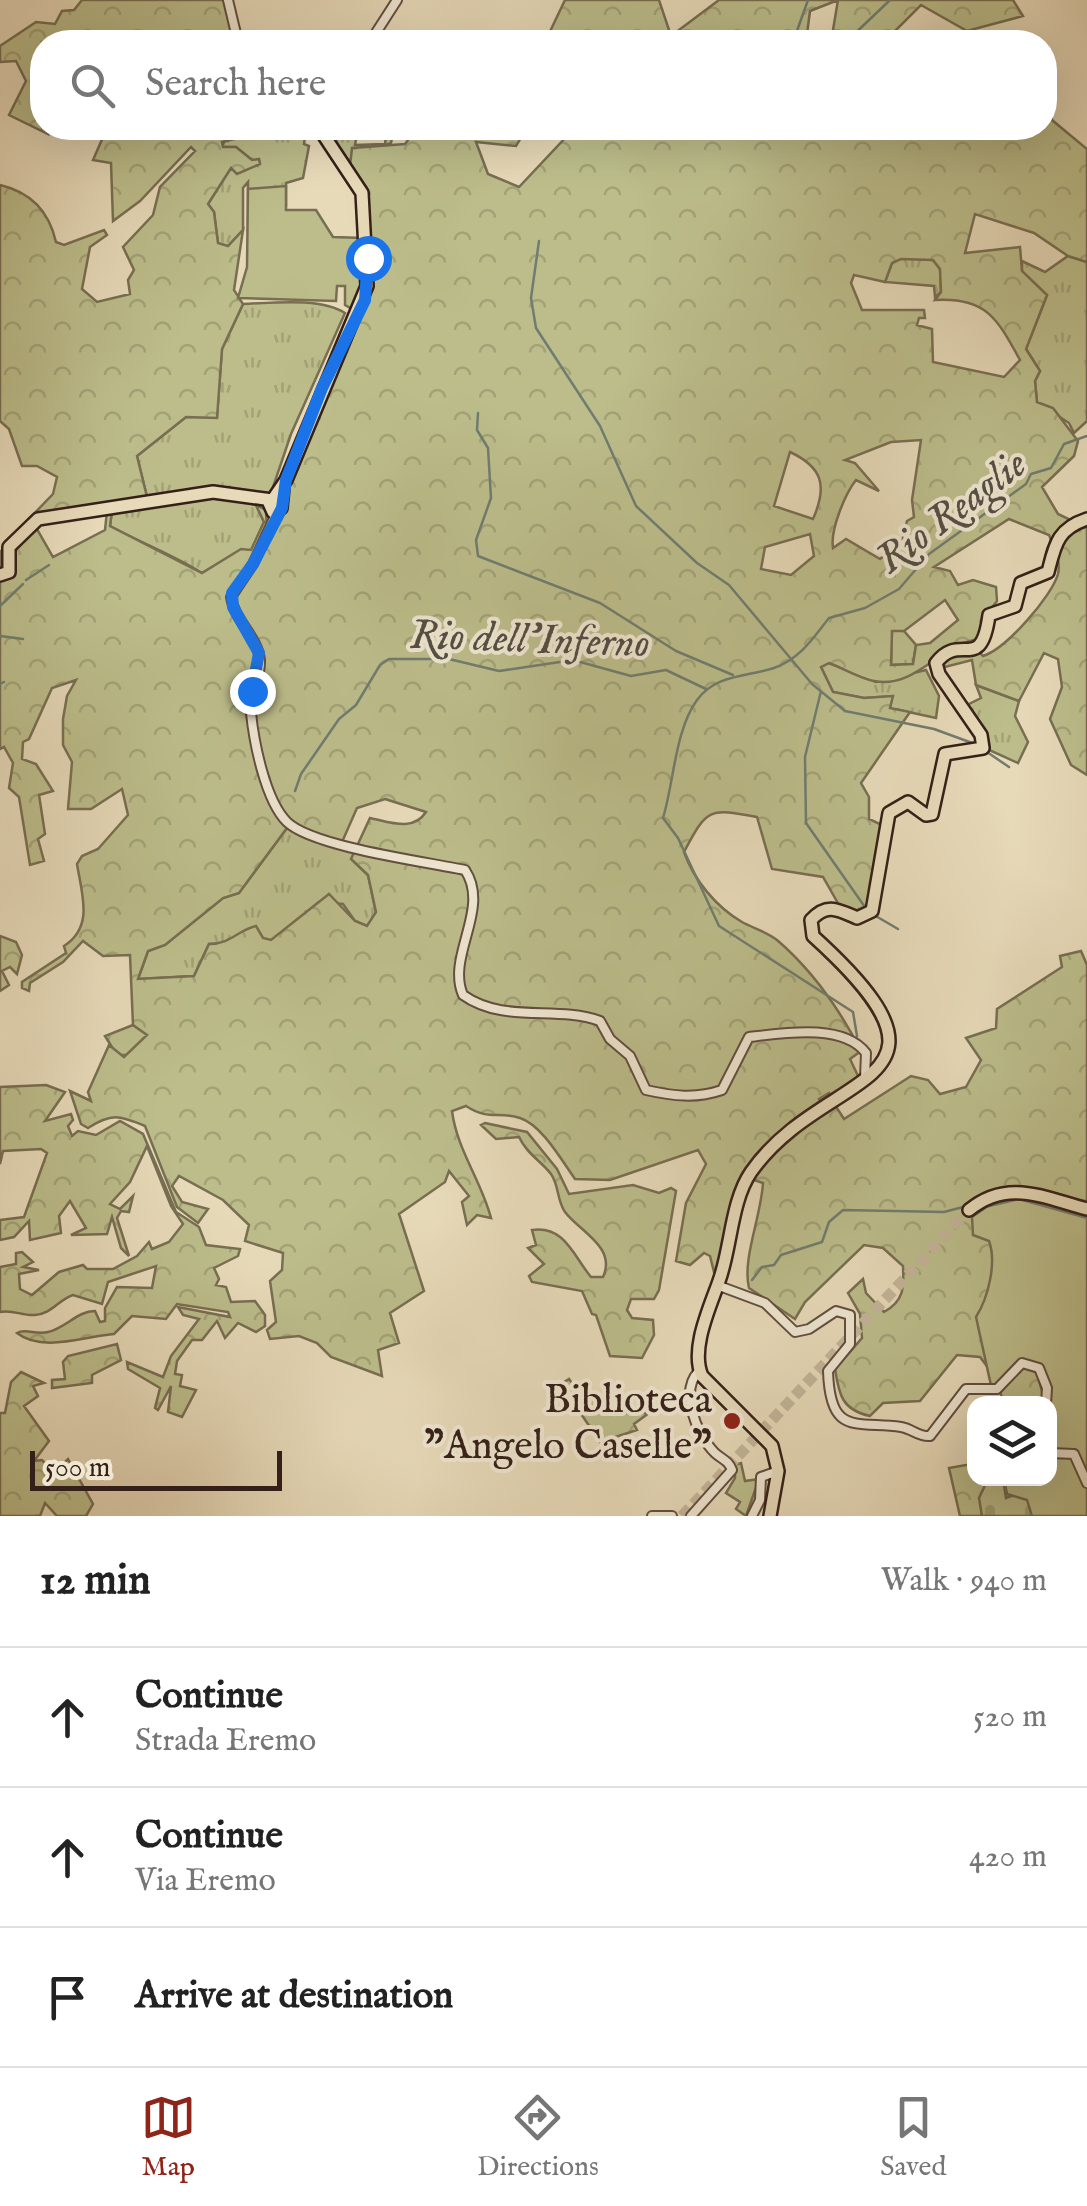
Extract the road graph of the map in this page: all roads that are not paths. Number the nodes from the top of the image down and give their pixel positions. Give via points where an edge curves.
1 (228, 0) edge
2 (398, 0) edge
3 (235, 30) edge
4 (379, 30) edge
5 (327, 140) edge
6 (274, 505) junction
7 (1087, 519) edge
8 (0, 575) edge
9 (866, 1079) junction
10 (969, 1210) tunnel mouth
11 (1087, 1210) edge
12 (719, 1288) junction
13 (699, 1371) junction
14 (1046, 1396) edge
15 (1057, 1453) edge
16 (778, 1472) junction
17 (1087, 1484) edge
18 (652, 1516) edge
19 (672, 1516) edge
20 (691, 1516) edge
21 (752, 1516) edge
22 (770, 1516) edge

1 - 3 street
2 - 4 street
5 - 6 main road via 362,194 367,286
6 - 8 main road via 213,492 38,519 15,538 7,552 9,572
6 - 9 street via 232,597 259,653 251,710 256,755 292,826 363,850 466,870 474,898 457,981 463,995 495,1009 600,1021 630,1056 646,1090 673,1096 722,1090 749,1036 768,1034 857,1041 866,1053
7 - 9 main road via 1054,543 1046,574 1025,579 1015,606 990,616 980,647 943,655 936,664 983,748 945,754 932,814 908,802 889,813 868,916 832,908 812,920 812,936 846,968 887,1025 891,1048
9 - 12 main road via 782,1134 750,1173
10 - 11 main road via 989,1196 1018,1191
12 - 13 main road via 698,1353
12 - 14 street via 764,1303 796,1332 836,1311 850,1315 850,1344 828,1371 838,1415 848,1423 930,1436 966,1389 997,1388 1022,1363 1038,1368
13 - 16 main road via 772,1446
13 - 20 street via 688,1398 711,1447 732,1470
15 - 17 street via 1074,1454
16 - 21 street via 761,1476
16 - 22 main road
18 - 19 street

